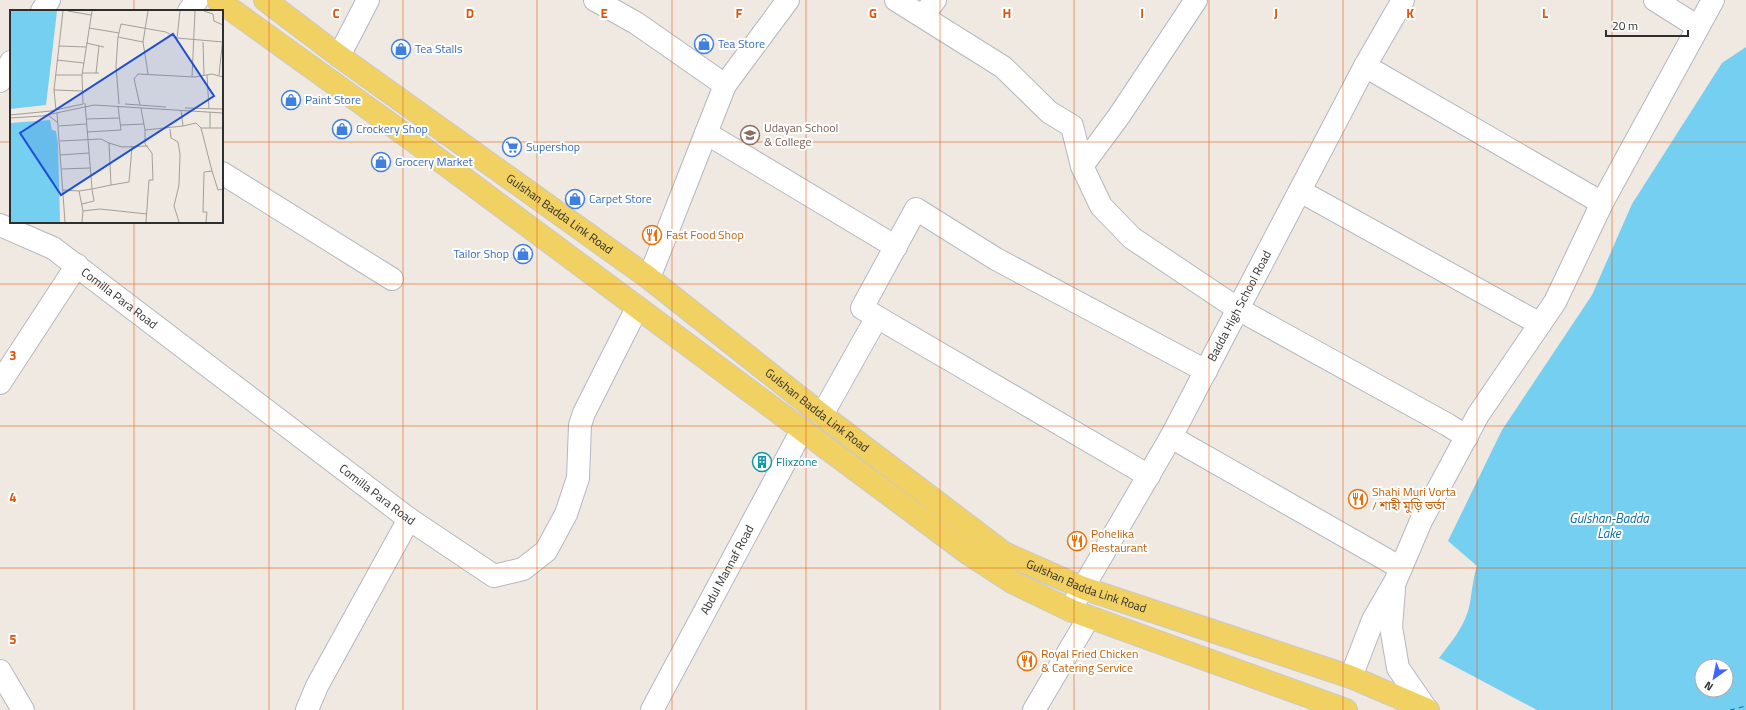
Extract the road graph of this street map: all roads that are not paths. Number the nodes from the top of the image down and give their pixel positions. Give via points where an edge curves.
1 (49, 0) edge
2 (197, 0) edge
3 (218, 0) edge
4 (265, 0) edge
5 (368, 0) edge
6 (596, 0) edge
7 (788, 0) edge
8 (896, 0) edge
9 (1196, 0) edge
10 (1403, 0) edge
11 (1655, 0) edge
12 (1713, 0) edge
13 (929, 8) edge
14 (43, 10) edge
15 (190, 10) edge
16 (1698, 27) junction
17 (339, 56) junction
18 (1365, 66) junction
19 (725, 85) junction
20 (706, 133) junction
21 (1082, 166) junction
22 (223, 174) edge
23 (1300, 191) junction
24 (1602, 203) junction
25 (0, 225) edge
26 (896, 247) junction
27 (77, 265) junction
28 (392, 278) dead end
29 (649, 278) junction
30 (638, 308) junction
31 (1238, 309) junction
32 (877, 317) junction
33 (1540, 324) junction
34 (1206, 371) junction
35 (0, 383) edge
36 (822, 415) junction
37 (802, 430) junction
38 (1171, 437) junction
39 (1467, 437) junction
40 (1148, 476) junction
41 (409, 519) junction
42 (1398, 575) junction
43 (1083, 588) junction
44 (1079, 613) junction
45 (0, 671) edge
46 (1351, 677) junction
47 (1342, 709) edge
48 (22, 710) edge
49 (307, 710) edge
50 (652, 710) edge
51 (1034, 710) edge
52 (1428, 710) edge

1 - 14 street
2 - 15 street
3 - 30 main road, Gulshan Badda Link Road via 411,139
4 - 17 main road, Gulshan Badda Link Road
5 - 17 street
6 - 19 street via 636,23
7 - 19 street
8 - 13 street
9 - 21 street
10 - 18 street, Badda High School Road
11 - 16 street
12 - 16 street
13 - 21 street via 1003,67 1049,112 1072,126
16 - 24 street
17 - 29 main road, Gulshan Badda Link Road
18 - 23 street, Badda High School Road
18 - 24 street
19 - 20 street
20 - 26 street
20 - 29 street
21 - 31 street via 1101,206 1132,238
22 - 28 street
23 - 31 street, Badda High School Road
23 - 33 street
24 - 33 street via 1555,302
25 - 27 street, Comilla Para Road via 53,248
26 - 32 street via 862,308
26 - 34 street via 916,209 996,259
27 - 35 street
27 - 41 street, Comilla Para Road
29 - 36 main road, Gulshan Badda Link Road
30 - 37 main road, Gulshan Badda Link Road
30 - 41 street, Comilla Para Road via 584,413 580,425 578,478 566,514 546,551 523,569 494,576
31 - 34 street, Badda High School Road
31 - 39 street
32 - 36 street
32 - 40 street
33 - 39 street via 1478,415
34 - 38 street, Badda High School Road
36 - 43 main road, Gulshan Badda Link Road via 1004,553
37 - 44 main road, Gulshan Badda Link Road via 969,554 1012,582
37 - 50 street, Abdul Mannaf Road
38 - 40 street, Badda High School Road
38 - 42 street
39 - 42 street via 1421,521
40 - 43 street, Badda High School Road
41 - 49 street via 317,686
42 - 46 street via 1373,620
42 - 52 street via 1391,627 1398,668
43 - 44 street, Badda High School Road
43 - 46 main road, Gulshan Badda Link Road
44 - 47 main road, Gulshan Badda Link Road
44 - 51 street, Badda High School Road
45 - 48 street
46 - 52 main road, Gulshan Badda Link Road

